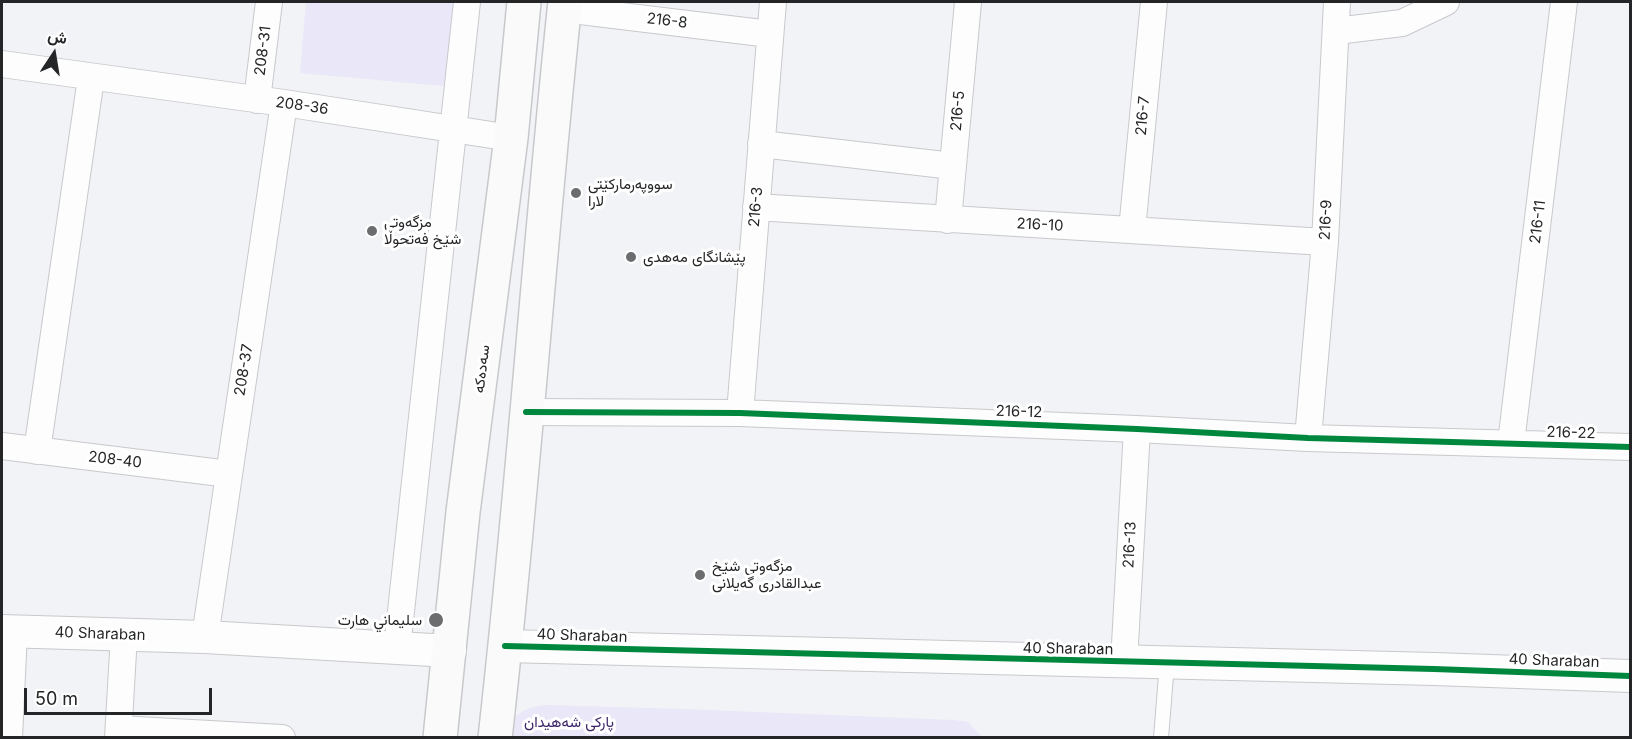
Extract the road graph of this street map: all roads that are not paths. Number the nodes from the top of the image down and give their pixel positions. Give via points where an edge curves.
1 (269, 2) edge
2 (467, 2) edge
3 (524, 2) edge
4 (773, 2) edge
5 (968, 2) edge
6 (1154, 2) edge
7 (1337, 2) edge
8 (1446, 2) edge
9 (1564, 2) edge
10 (565, 5) edge
11 (1336, 31) junction
12 (770, 34) junction
13 (2, 64) edge
14 (92, 78) junction
15 (257, 100) junction
16 (284, 103) junction
17 (454, 129) junction
18 (512, 138) junction
19 (761, 144) junction
20 (953, 166) junction
21 (756, 207) junction
22 (948, 220) junction
23 (1132, 230) junction
24 (1325, 242) junction
25 (526, 412) junction
26 (740, 413) junction
27 (1137, 429) junction
28 (1308, 438) junction
29 (1511, 443) junction
30 (2, 446) edge
31 (1630, 447) edge
32 (37, 451) junction
33 (229, 474) junction
34 (8, 632) edge
35 (124, 635) junction
36 (205, 637) junction
37 (505, 646) junction
38 (397, 648) junction
39 (450, 651) junction
40 (1124, 662) junction
41 (1167, 663) junction
42 (1630, 676) edge
43 (118, 733) edge
44 (9, 738) edge
45 (282, 738) edge
46 (440, 738) edge
47 (495, 738) edge
48 (1161, 738) edge

1 - 15 street, 208-31
2 - 17 street
3 - 18 main road, سەدەکە
4 - 12 street, 216-3
5 - 20 street, 216-5
6 - 23 street, 216-7
7 - 11 street, 216-9
8 - 11 street via 1402,23
9 - 29 street, 216-11
10 - 12 street, 216-8
10 - 25 main road
11 - 24 street, 216-9
12 - 19 street, 216-3
13 - 14 street, 208-36
14 - 15 street, 208-36
14 - 32 street
15 - 16 street, 208-36
16 - 17 street, 208-36
16 - 33 street, 208-37
17 - 18 street, 208-36
17 - 38 street
18 - 39 main road, سەدەکە via 463,512
19 - 20 street
19 - 21 street, 216-3
20 - 22 street, 216-5
21 - 22 street, 216-10
21 - 26 street, 216-3
22 - 23 street, 216-10
23 - 24 street, 216-10
24 - 28 street, 216-9
25 - 26 street, 216-12
25 - 37 main road
26 - 27 street, 216-12
27 - 28 street, 216-12
27 - 40 street, 216-13
28 - 29 street, 216-12
29 - 31 street, 216-22
30 - 32 street, 208-40
32 - 33 street, 208-40
33 - 36 street, 208-37
34 - 35 street, 40 Sharaban
34 - 44 street
35 - 36 street, 40 Sharaban
35 - 43 street
36 - 38 street, 40 Sharaban
37 - 40 street, 40 Sharaban
37 - 47 main road
38 - 39 street, 40 Sharaban
39 - 46 main road, سەدەکە
40 - 41 street, 40 Sharaban
41 - 42 street, 40 Sharaban
41 - 48 lane
43 - 45 street

